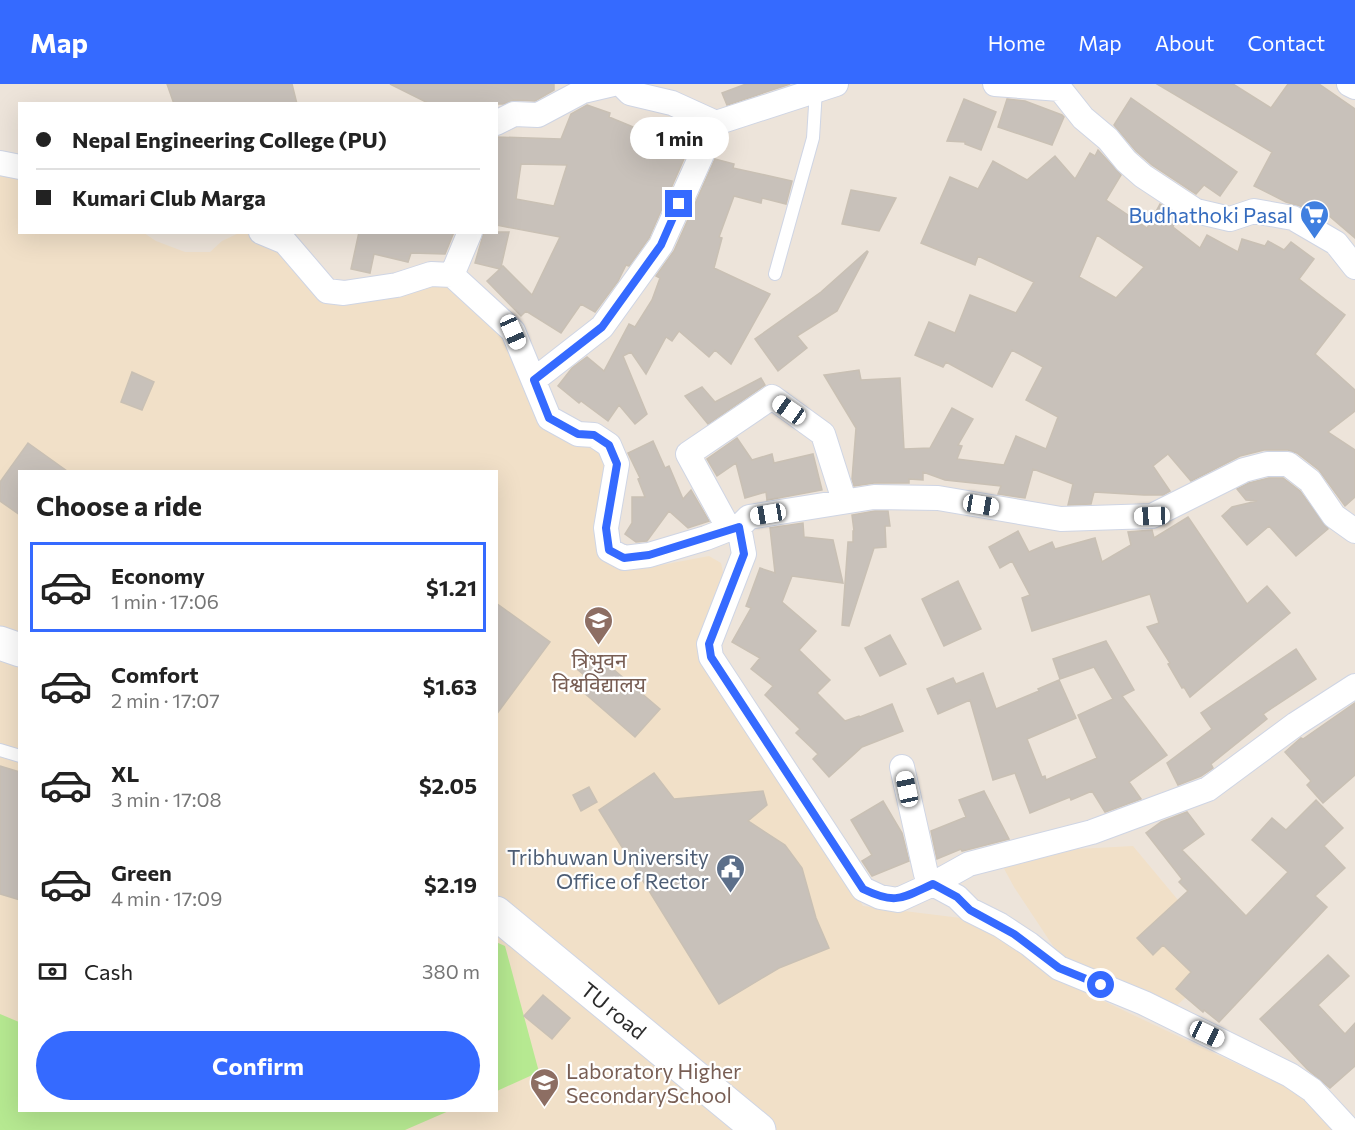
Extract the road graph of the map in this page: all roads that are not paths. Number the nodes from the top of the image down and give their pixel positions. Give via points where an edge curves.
1 (614, 84) edge
2 (621, 84) edge
3 (995, 84) edge
4 (1349, 84) edge
5 (584, 87) edge
6 (826, 87) edge
7 (1355, 87) edge
8 (498, 122) edge
9 (716, 123) junction
10 (0, 163) edge
11 (18, 167) edge
12 (266, 234) edge
13 (469, 234) edge
14 (1355, 267) edge
15 (775, 274) dead end
16 (452, 276) junction
17 (534, 380) junction
18 (844, 500) junction
19 (734, 528) junction
20 (1355, 531) edge
21 (0, 642) edge
22 (18, 649) edge
23 (1355, 686) edge
24 (0, 750) edge
25 (18, 755) edge
26 (902, 767) dead end
27 (933, 884) junction
28 (498, 915) edge
29 (759, 1130) edge
30 (1349, 1130) edge

1 - 5 street
2 - 9 street via 630,93 672,103
3 - 14 street via 1060,89 1126,161 1196,211 1230,219 1254,211 1293,218 1336,243
4 - 7 street
5 - 8 street via 538,115 514,114
6 - 9 street
6 - 15 lane
9 - 17 street via 661,245 602,327
10 - 11 street
12 - 16 street via 285,242 327,291 344,293 397,285 431,274
13 - 16 street
16 - 17 street via 513,332
17 - 19 street via 549,418 609,445 617,464 606,528 609,550 624,558 649,555
18 - 19 street via 749,517
18 - 19 street via 824,434 772,397 688,454
18 - 20 street via 938,498 1061,519 1152,516 1244,470 1288,464 1310,481 1334,516
19 - 27 street via 744,554 709,644 711,657 863,889 898,900
21 - 22 street
23 - 27 street via 1208,789 1092,832 969,864
24 - 25 lane
26 - 27 street via 926,874
27 - 30 street via 957,897 970,910 1000,924 1059,968 1144,1003 1290,1075 1312,1090
28 - 29 street, TU road

